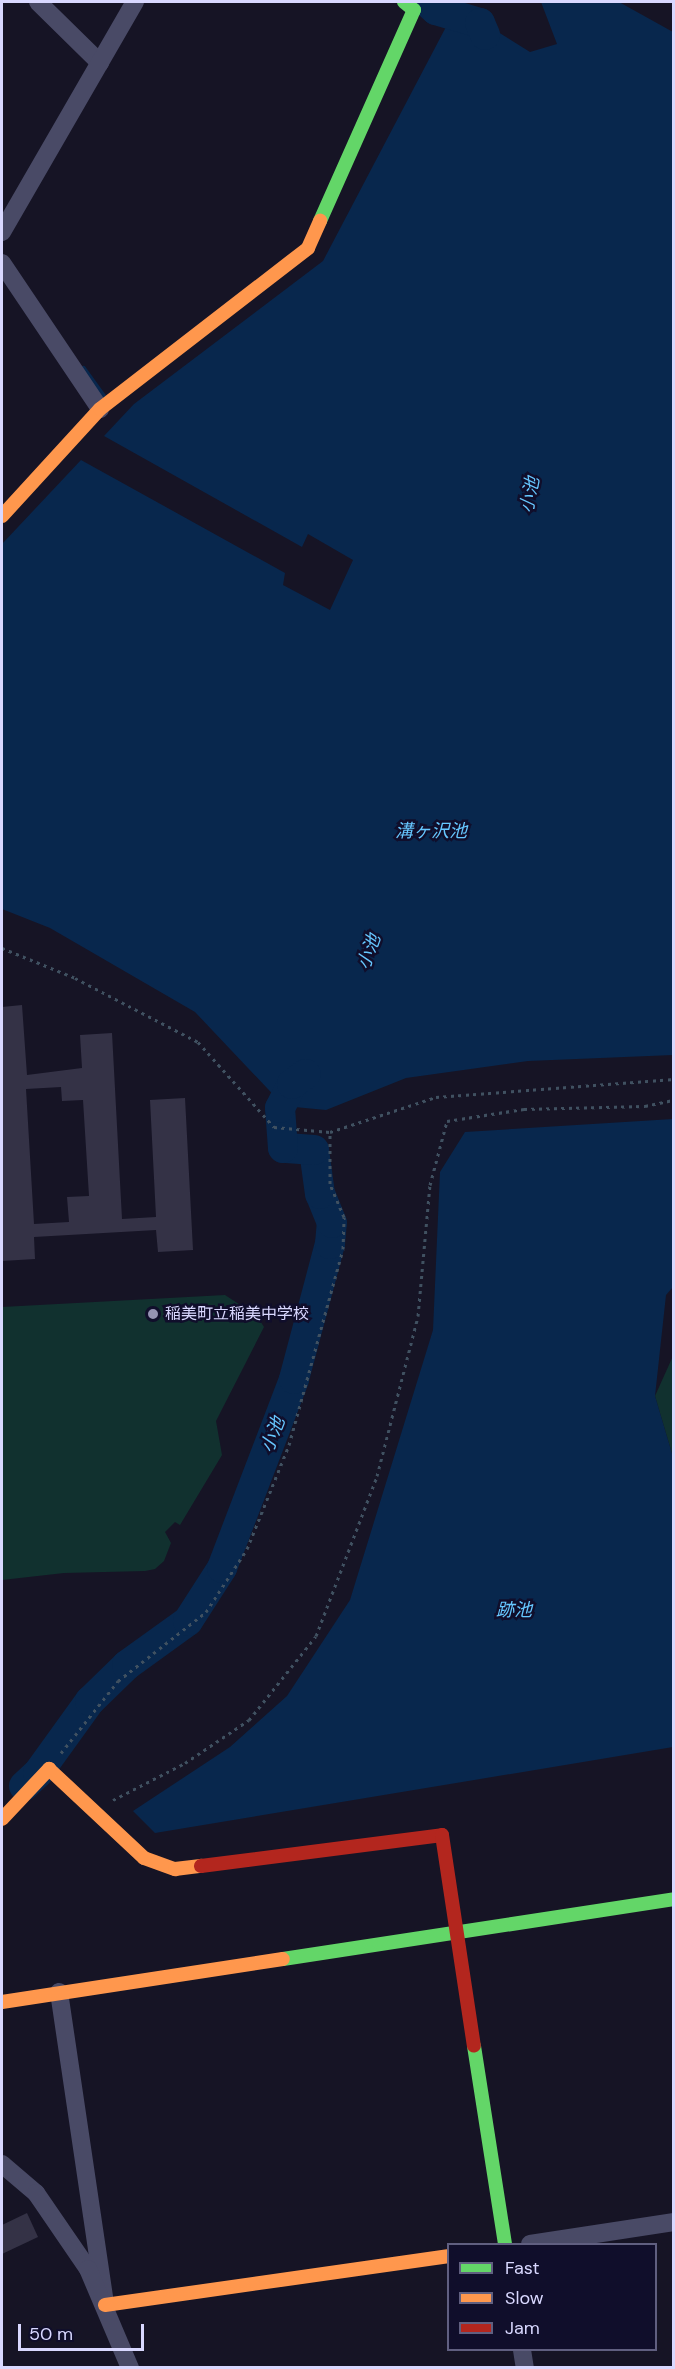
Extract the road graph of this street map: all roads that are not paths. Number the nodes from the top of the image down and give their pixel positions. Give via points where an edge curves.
1 (38, 2) edge
2 (135, 2) edge
3 (404, 2) edge
4 (100, 63) junction
5 (2, 232) edge
6 (2, 263) edge
7 (100, 409) junction
8 (2, 516) edge
9 (2, 1819) edge
10 (674, 1899) edge
11 (458, 1932) junction
12 (59, 1992) junction
13 (2, 2002) edge
14 (2, 2164) edge
15 (674, 2222) edge
16 (505, 2243) edge
17 (538, 2243) edge
18 (447, 2256) edge
19 (105, 2305) junction
20 (522, 2351) edge
21 (130, 2367) edge
22 (525, 2367) edge

1 - 4 street
2 - 4 street
3 - 7 street via 414,10 308,248
4 - 5 street
6 - 7 street
7 - 8 street
9 - 11 street via 49,1769 144,1858 175,1869 442,1835
10 - 11 street
11 - 12 street
11 - 16 street
12 - 13 street
12 - 19 street
14 - 19 street via 36,2193 88,2269
15 - 17 street
18 - 19 street
19 - 21 street
20 - 22 street

